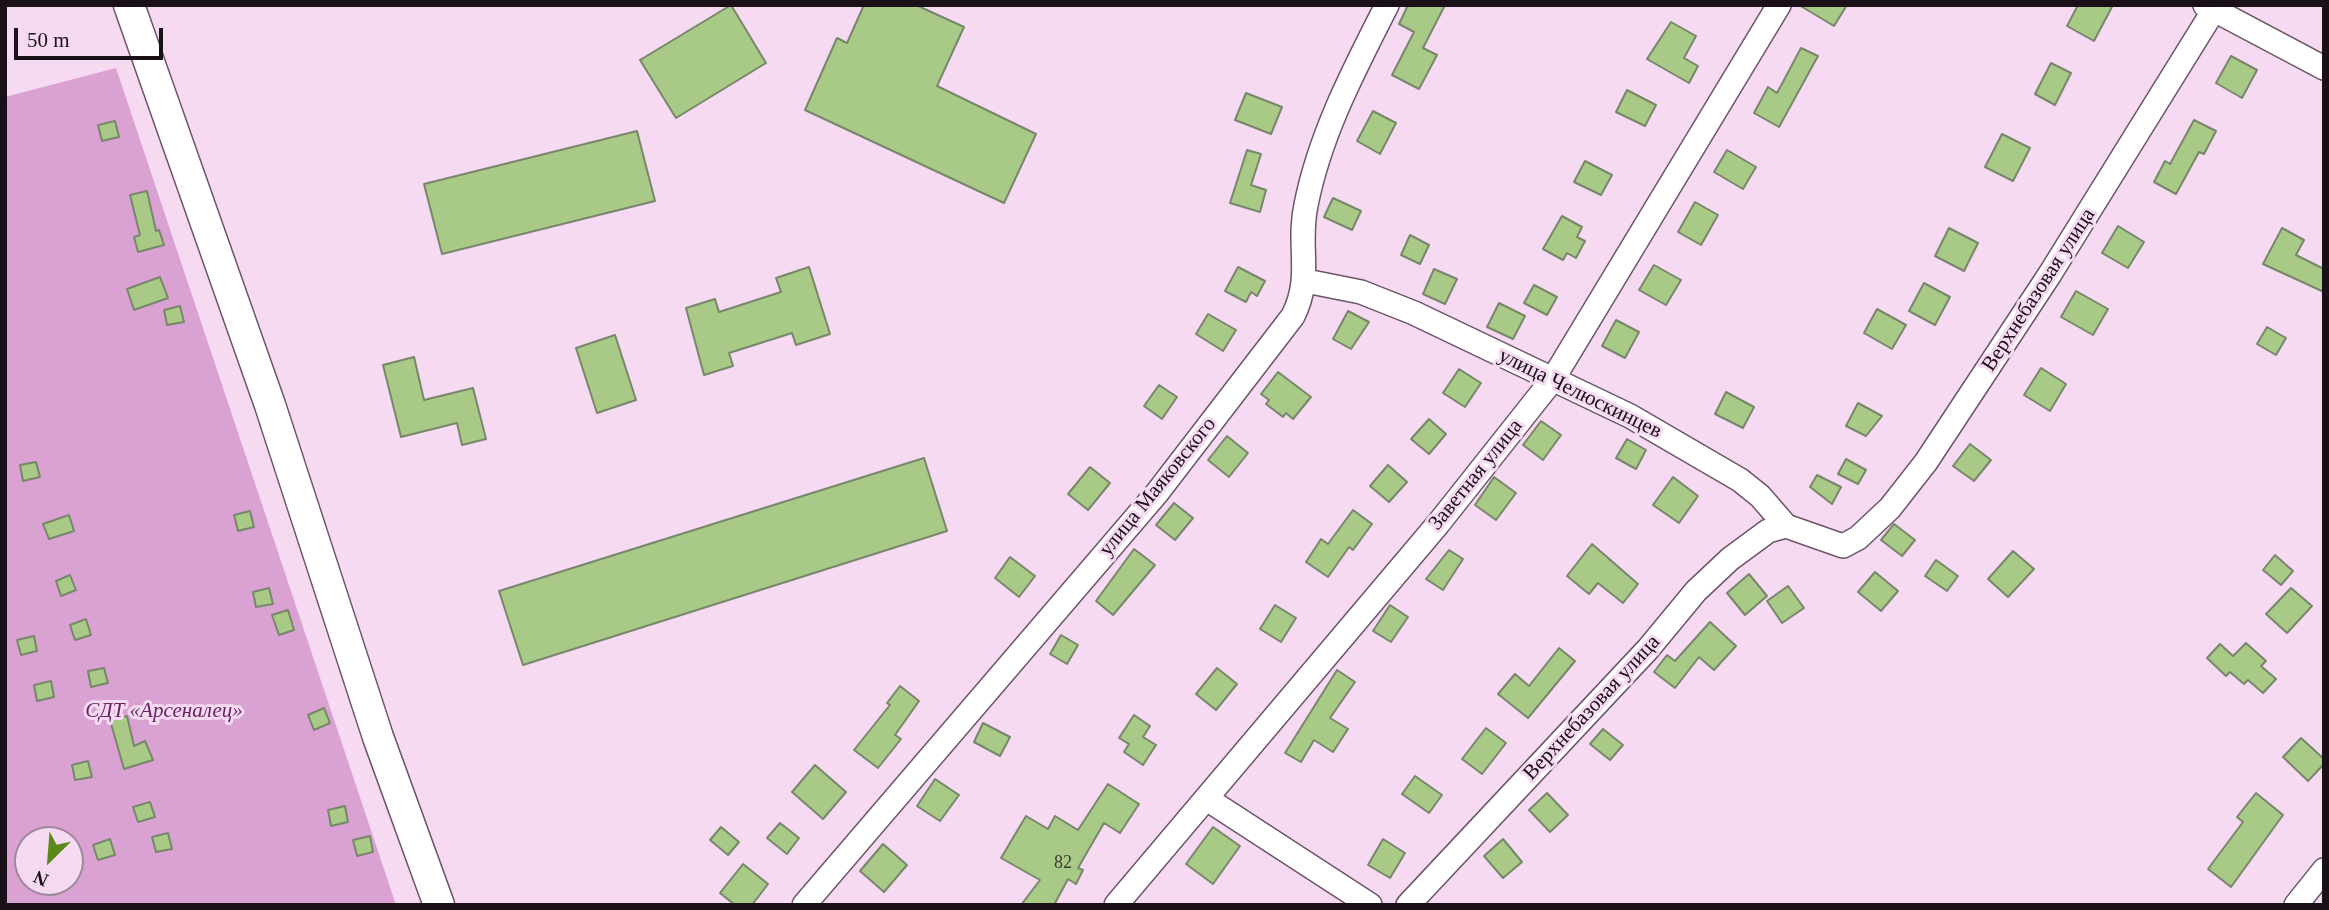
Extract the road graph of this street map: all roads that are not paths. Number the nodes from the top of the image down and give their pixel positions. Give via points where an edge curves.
1 (129, 5) edge
2 (1387, 5) edge
3 (1779, 5) edge
4 (2212, 7) edge
5 (2324, 68) edge
6 (1306, 281) junction
7 (1553, 379) junction
8 (1786, 526) junction
9 (1833, 544) joint
10 (1207, 800) junction
11 (2324, 870) edge
12 (439, 905) edge
13 (804, 905) edge
14 (1116, 905) edge
15 (1370, 905) edge
16 (1408, 905) edge
17 (2295, 905) edge

1 - 12 street
2 - 6 street, улица Маяковского via 1318,151 1304,219
3 - 7 street, Заветная улица
4 - 5 street
4 - 9 street, Верхнебазовая улица via 2050,274 1908,489 1858,538 1843,546
6 - 7 street, улица Челюскинцев via 1361,292 1414,313
6 - 13 street, улица Маяковского via 1293,316 1157,493
7 - 8 street, улица Челюскинцев via 1710,461 1760,496
7 - 10 street, Заветная улица
8 - 9 street, улица Челюскинцев
8 - 16 street, Верхнебазовая улица via 1768,531 1696,591 1648,649
10 - 14 street, Заветная улица
10 - 15 street
11 - 17 street

